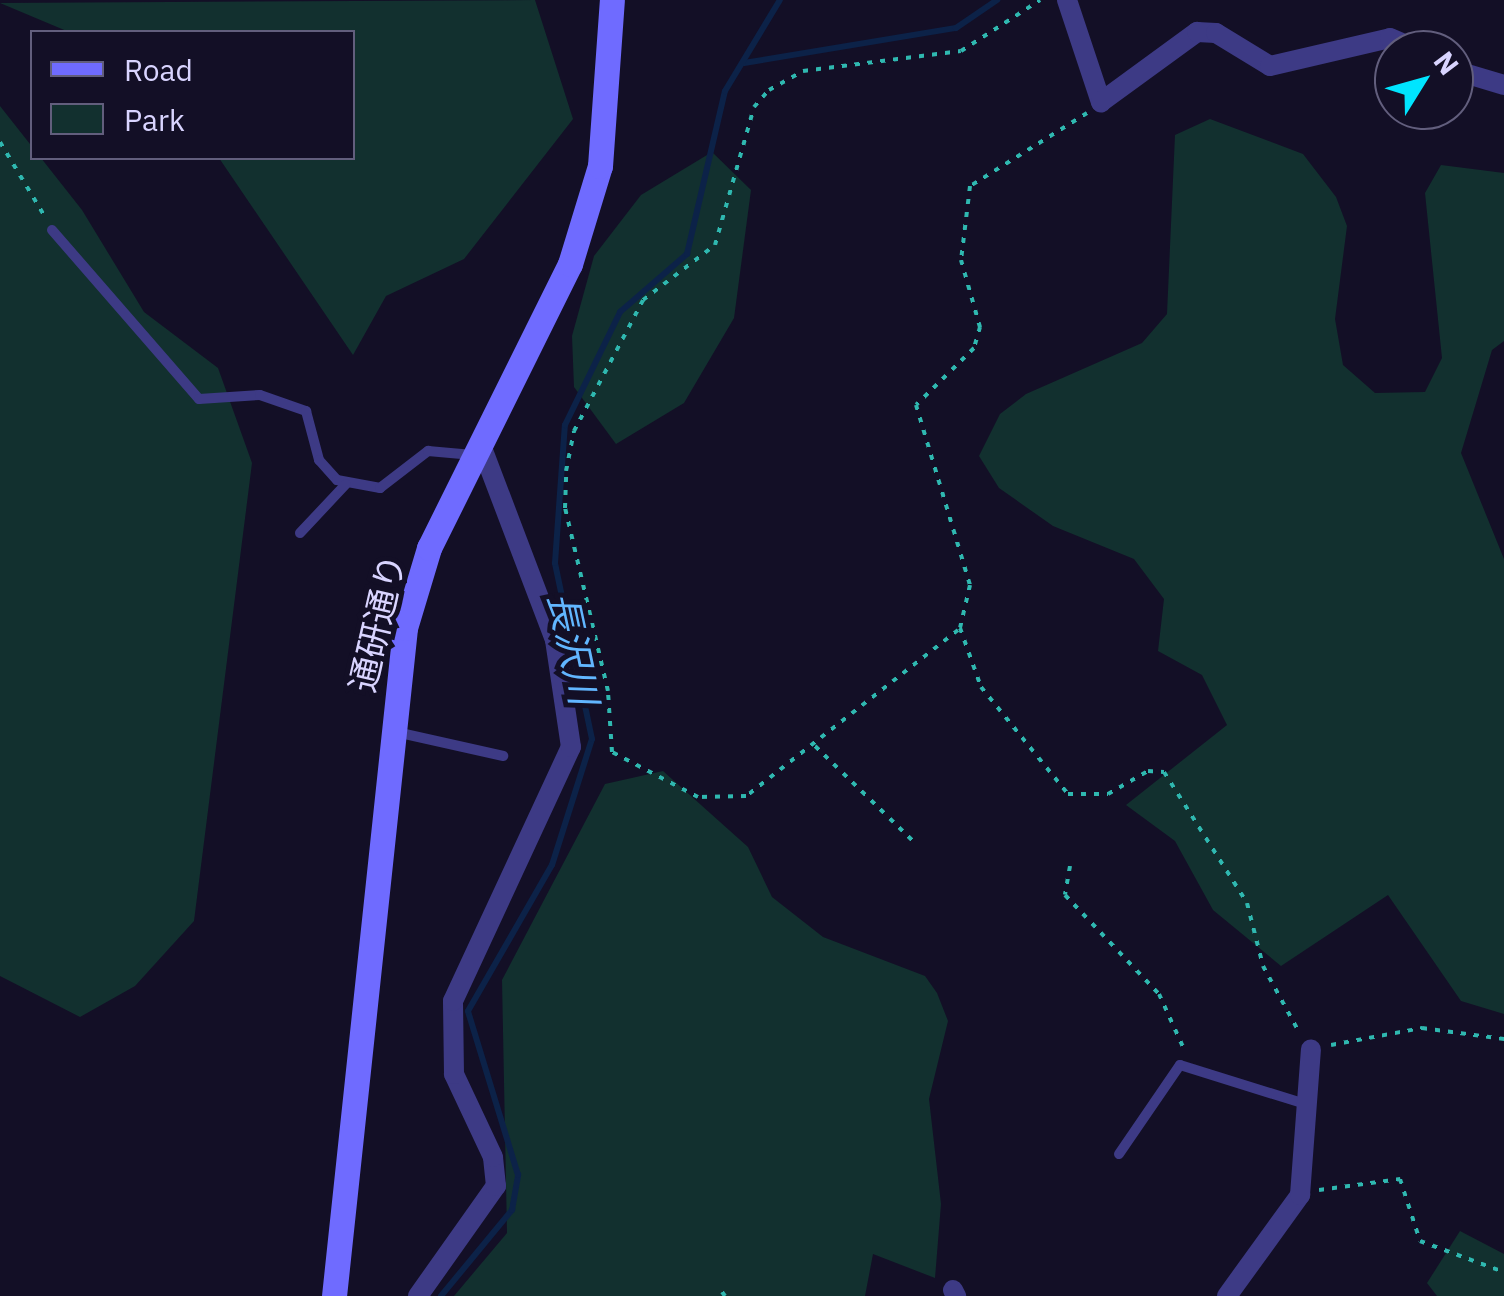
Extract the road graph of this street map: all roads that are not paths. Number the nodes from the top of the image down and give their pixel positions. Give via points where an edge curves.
1 (612, 0) edge
2 (1067, 0) edge
3 (1374, 42) edge
4 (1474, 76) edge
5 (1504, 85) edge
6 (52, 230) road end
7 (478, 449) junction
8 (346, 484) junction
9 (300, 534) dead end
10 (390, 730) junction
11 (503, 756) dead end
12 (1311, 1049) road end
13 (1302, 1103) junction
14 (1119, 1154) dead end
15 (334, 1296) edge
16 (418, 1296) edge
17 (1227, 1296) edge

1 - 7 street, 通研通り via 600,166 570,264
2 - 3 street via 1100,102 1197,32 1216,33 1270,66
4 - 5 street
6 - 8 lane via 200,399 260,395 306,411 319,460
7 - 8 lane via 442,447 380,488
7 - 10 street, 通研通り via 429,548
7 - 16 street via 555,640 571,748 453,1000 454,1074 493,1157 496,1186
8 - 9 lane
10 - 11 lane
10 - 15 street, 通研通り
12 - 13 street
13 - 14 lane via 1192,1067 1164,1079
13 - 17 street via 1300,1195

